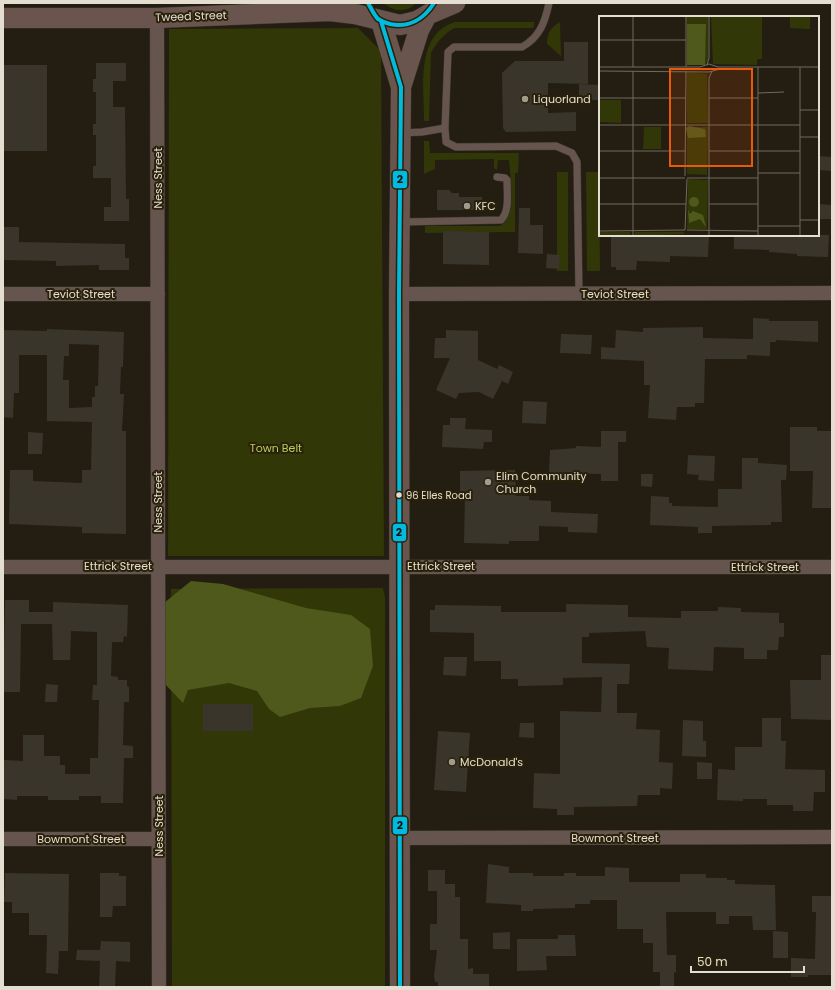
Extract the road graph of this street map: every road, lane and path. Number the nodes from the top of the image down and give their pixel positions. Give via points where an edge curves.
1 (455, 3) edge
2 (549, 3) edge
3 (158, 10) edge
4 (430, 11) edge
5 (375, 14) edge
6 (3, 18) edge
7 (401, 87) junction
8 (445, 128) junction
9 (400, 133) junction
10 (496, 177) dead end
11 (400, 222) junction
12 (832, 293) edge
13 (3, 294) edge
14 (158, 294) junction
15 (399, 294) junction
16 (579, 294) junction
17 (158, 566) junction
18 (399, 566) junction
19 (3, 567) edge
20 (832, 567) edge
21 (399, 838) junction
22 (832, 838) edge
23 (3, 839) edge
24 (159, 839) junction
25 (159, 987) edge
26 (400, 987) edge

1 - 4 main road, Tweed Street
2 - 8 lane via 539,34 522,47 454,47 448,52
3 - 5 main road, Tweed Street via 183,17 314,11
3 - 6 main road, Tweed Street
3 - 14 street, Ness Street
4 - 5 main road, Tweed Street via 408,24 400,25
4 - 7 main road via 419,30
5 - 7 main road
7 - 9 main road
8 - 9 lane
8 - 16 lane via 446,142 456,147 556,146 572,153 577,162
9 - 11 main road
10 - 11 lane via 507,180 507,210 501,220
11 - 15 main road
12 - 16 street, Teviot Street
13 - 14 street, Teviot Street
14 - 17 street, Ness Street
15 - 16 street, Teviot Street
15 - 18 main road
17 - 18 street, Ettrick Street
17 - 19 street, Ettrick Street
17 - 24 street, Ness Street
18 - 20 street, Ettrick Street
18 - 21 main road
21 - 22 street, Bowmont Street
21 - 26 main road
23 - 24 street, Bowmont Street
24 - 25 street, Ness Street

